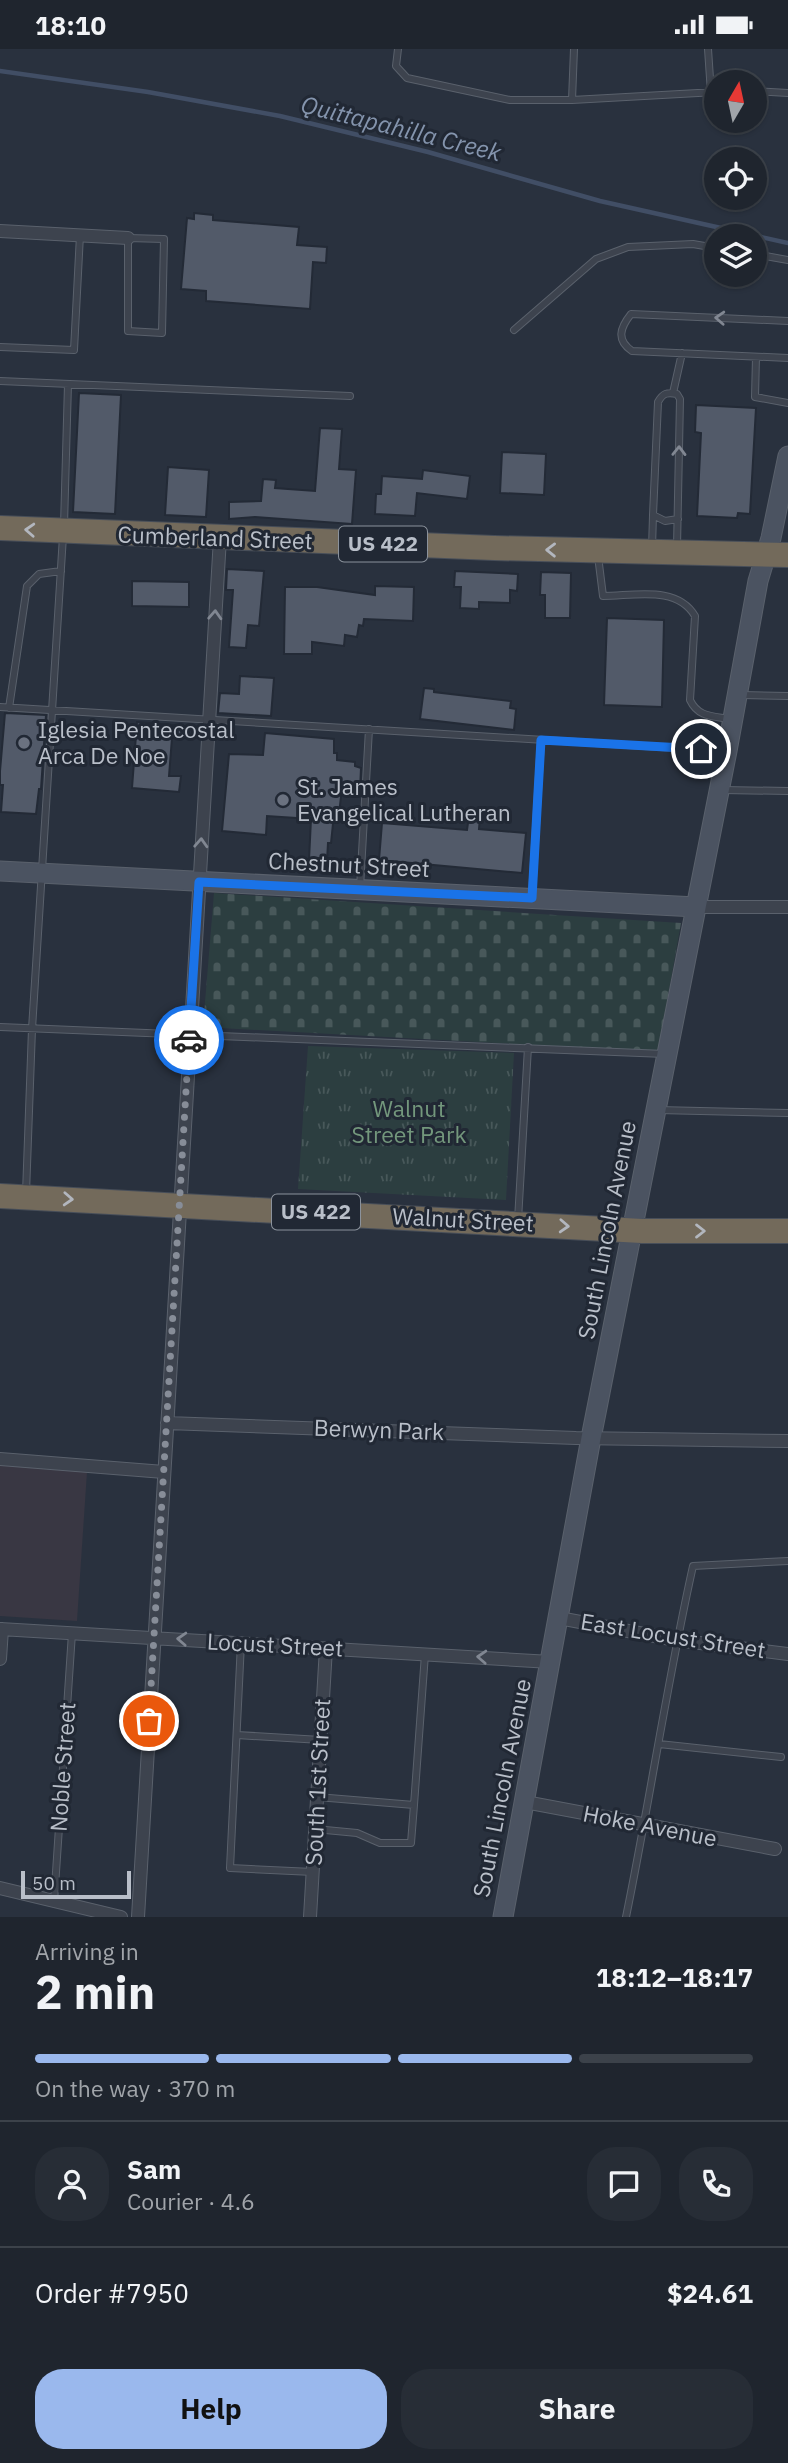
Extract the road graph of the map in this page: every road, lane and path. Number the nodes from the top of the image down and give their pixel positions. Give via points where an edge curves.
1 (398, 49) edge
2 (574, 49) edge
3 (708, 49) edge
4 (710, 70) edge
5 (767, 92) edge
6 (704, 93) edge
7 (788, 93) edge
8 (572, 100) junction
9 (0, 231) edge
10 (80, 235) junction
11 (128, 237) junction
12 (704, 246) edge
13 (767, 256) edge
14 (788, 260) edge
15 (788, 321) edge
16 (514, 330) dead end
17 (0, 347) edge
18 (682, 353) junction
19 (756, 357) junction
20 (788, 358) edge
21 (0, 381) edge
22 (68, 384) junction
23 (673, 393) junction
24 (350, 396) dead end
25 (788, 403) edge
26 (788, 456) edge
27 (653, 515) junction
28 (678, 519) junction
29 (0, 528) edge
30 (64, 531) junction
31 (220, 538) junction
32 (597, 551) junction
33 (652, 552) junction
34 (677, 552) junction
35 (777, 555) edge
36 (61, 571) junction
37 (736, 695) junction
38 (788, 697) edge
39 (0, 707) edge
40 (9, 708) junction
41 (54, 710) junction
42 (732, 719) junction
43 (209, 720) junction
44 (369, 729) junction
45 (541, 740) junction
46 (727, 751) junction
47 (719, 790) junction
48 (788, 791) edge
49 (0, 871) edge
50 (42, 874) junction
51 (199, 882) junction
52 (360, 890) junction
53 (532, 898) junction
54 (696, 907) junction
55 (788, 907) edge
56 (0, 1027) edge
57 (32, 1030) junction
58 (190, 1034) junction
59 (528, 1047) junction
60 (667, 1054) junction
61 (656, 1110) junction
62 (788, 1113) edge
63 (0, 1196) edge
64 (26, 1197) junction
65 (179, 1204) junction
66 (518, 1223) junction
67 (632, 1230) junction
68 (788, 1231) edge
69 (167, 1423) junction
70 (591, 1438) junction
71 (788, 1441) edge
72 (0, 1459) edge
73 (164, 1472) junction
74 (788, 1561) edge
75 (558, 1618) junction
76 (1, 1629) edge
77 (72, 1633) junction
78 (154, 1638) junction
79 (676, 1640) junction
80 (241, 1643) junction
81 (326, 1648) junction
82 (425, 1654) junction
83 (788, 1654) edge
84 (0, 1659) edge
85 (551, 1662) junction
86 (237, 1735) junction
87 (321, 1740) junction
88 (660, 1744) junction
89 (781, 1758) dead end
90 (317, 1797) junction
91 (525, 1802) junction
92 (414, 1805) junction
93 (645, 1825) junction
94 (315, 1829) junction
95 (775, 1849) dead end
96 (313, 1873) junction
97 (0, 1888) edge
98 (54, 1902) junction
99 (91, 1914) edge
100 (121, 1917) edge
101 (138, 1917) edge
102 (310, 1917) edge
103 (503, 1917) edge
104 (626, 1917) edge

1 - 8 lane via 396,67 407,78 510,100
2 - 8 lane
3 - 4 lane
5 - 7 lane
6 - 8 lane
9 - 10 street
10 - 11 street
10 - 17 lane via 74,350
11 - 11 lane via 128,331 162,333 164,239
12 - 16 lane via 628,247 596,259
13 - 14 lane
15 -> 18 lane via 631,314 622,324 624,345 632,351
18 - 19 lane
18 - 23 lane
19 - 20 lane
19 - 25 lane via 754,397
21 - 22 lane
22 - 24 lane
22 - 30 lane
23 - 27 lane via 662,395 658,402
28 -> 23 lane via 681,399
26 - 35 main road, South Lincoln Avenue
27 - 28 lane via 665,521
27 - 33 lane
28 - 34 lane
30 -> 29 highway, Cumberland Street / US 422
30 - 31 highway, Cumberland Street / US 422
30 - 36 lane
32 -> 31 highway, Cumberland Street / US 422
43 -> 31 street
32 - 33 highway, Cumberland Street / US 422
32 - 42 lane via 603,596 673,596 688,604 695,616 690,700 702,715
33 - 34 highway, Cumberland Street / US 422
34 - 35 highway, Cumberland Street / US 422
35 - 37 main road, South Lincoln Avenue via 758,582
36 - 40 lane via 38,575 27,586
36 - 41 lane
37 - 38 lane
37 - 42 main road, South Lincoln Avenue
39 - 40 lane
40 - 41 lane
41 - 43 lane
41 - 50 lane
42 - 46 main road, South Lincoln Avenue
43 - 44 lane
51 -> 43 street
44 - 45 lane
44 - 52 lane
45 - 46 lane
45 - 53 lane
46 - 47 main road, South Lincoln Avenue
47 - 48 lane
47 - 54 main road, South Lincoln Avenue
49 - 50 main road, Chestnut Street
50 - 51 main road, Chestnut Street
50 - 57 lane
51 - 52 main road, Chestnut Street
51 - 58 street
52 - 53 main road, Chestnut Street
53 - 54 main road, Chestnut Street
54 - 55 street
54 - 60 main road, South Lincoln Avenue
56 - 57 lane
57 - 58 lane
57 - 64 lane
58 - 59 lane
58 - 65 street
59 - 60 lane
59 - 66 lane
60 - 61 main road, South Lincoln Avenue
61 - 62 lane
61 - 67 main road, South Lincoln Avenue
63 - 64 highway, Walnut Street / US 422
64 -> 65 highway, Walnut Street / US 422
65 - 66 highway, Walnut Street / US 422
65 - 69 street
66 -> 67 highway, Walnut Street / US 422
67 -> 68 highway, US 422
67 - 70 main road, South Lincoln Avenue
69 - 70 street, Berwyn Park
69 - 73 street
70 - 71 street, Berwyn Park
70 - 75 main road, South Lincoln Avenue
72 - 73 street
73 - 78 street
74 - 79 lane via 693,1566
75 - 79 street, East Locust Street
75 - 85 main road, South Lincoln Avenue
76 - 77 street, Locust Street
76 - 84 street
77 - 78 street, Locust Street
77 - 98 lane, Noble Street
80 -> 78 street, Locust Street
78 - 101 street
79 - 83 street, East Locust Street
79 - 88 lane
80 - 81 street, Locust Street
80 - 86 lane
81 - 82 street, Locust Street
81 - 87 street, South 1st Street
85 -> 82 street, Locust Street
82 - 92 lane
85 - 91 main road, South Lincoln Avenue
86 - 87 lane
86 - 96 lane via 230,1867
87 - 90 street, South 1st Street
88 - 89 lane
88 - 93 lane
90 - 92 lane
90 - 94 street, South 1st Street
91 - 93 street, Hoke Avenue
91 - 103 main road, South Lincoln Avenue
92 - 94 lane via 411,1843 380,1843 357,1833
93 - 95 street, Hoke Avenue
93 - 104 lane
94 - 96 street, South 1st Street
96 - 102 street, South 1st Street
97 - 98 street
98 - 99 street
99 - 100 street

